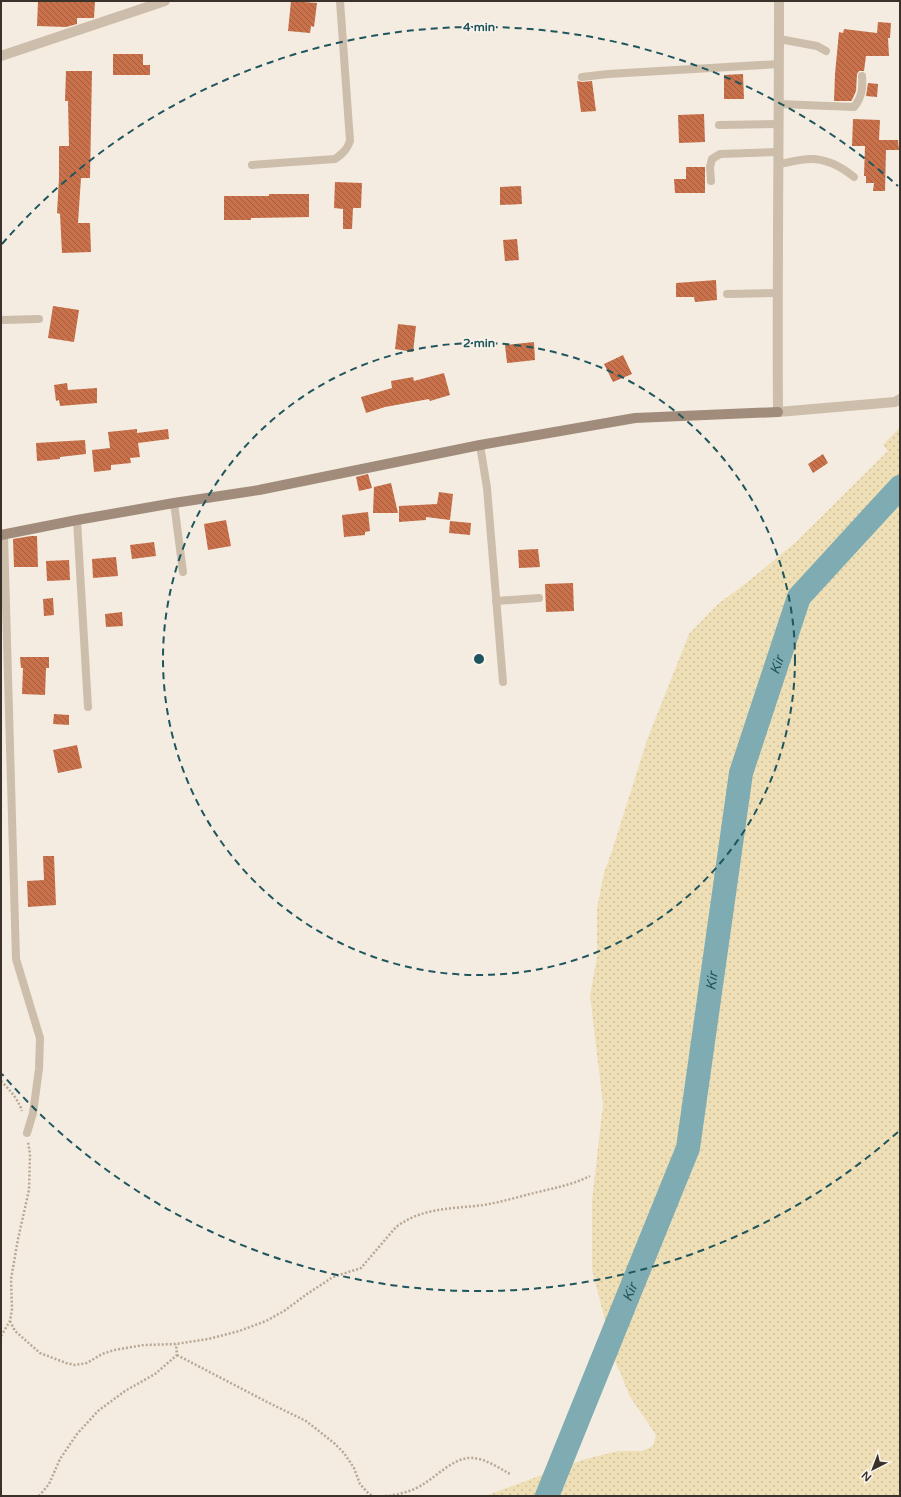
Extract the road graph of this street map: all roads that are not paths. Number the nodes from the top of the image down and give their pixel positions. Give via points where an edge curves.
1 (165, 1) edge
2 (340, 1) edge
3 (779, 1) edge
4 (779, 39) junction
5 (826, 51) dead end
6 (1, 56) edge
7 (779, 64) junction
8 (862, 76) dead end
9 (582, 77) dead end
10 (779, 104) junction
11 (780, 124) junction
12 (719, 125) dead end
13 (780, 152) junction
14 (780, 164) junction
15 (252, 165) dead end
16 (854, 177) dead end
17 (711, 181) dead end
18 (777, 293) junction
19 (727, 294) dead end
20 (39, 319) dead end
21 (1, 320) edge
22 (900, 399) edge
23 (778, 412) junction
24 (480, 445) junction
25 (174, 503) junction
26 (76, 520) junction
27 (2, 535) edge
28 (183, 572) dead end
29 (539, 598) dead end
30 (496, 601) junction
31 (503, 682) dead end
32 (88, 707) dead end
33 (27, 1133) road end

1 - 6 street
2 - 15 lane via 350,141 348,147 335,159
3 - 4 street
4 - 5 lane via 817,46
4 - 7 street
7 - 9 lane
7 - 10 street
8 - 10 lane via 862,94 854,107
10 - 11 street
11 - 12 lane
11 - 13 street
13 - 14 street
13 - 17 lane via 720,154 712,159
14 - 16 lane via 812,159 832,163
14 - 18 street
18 - 19 lane
18 - 23 street
20 - 21 lane
22 - 23 street via 895,402
23 - 24 street via 635,418
24 - 25 street via 259,490
24 - 30 lane via 487,488
25 - 26 street
25 - 28 lane
26 - 27 street
26 - 32 lane
27 - 33 lane via 16,959 40,1038 33,1113
29 - 30 lane
30 - 31 lane

